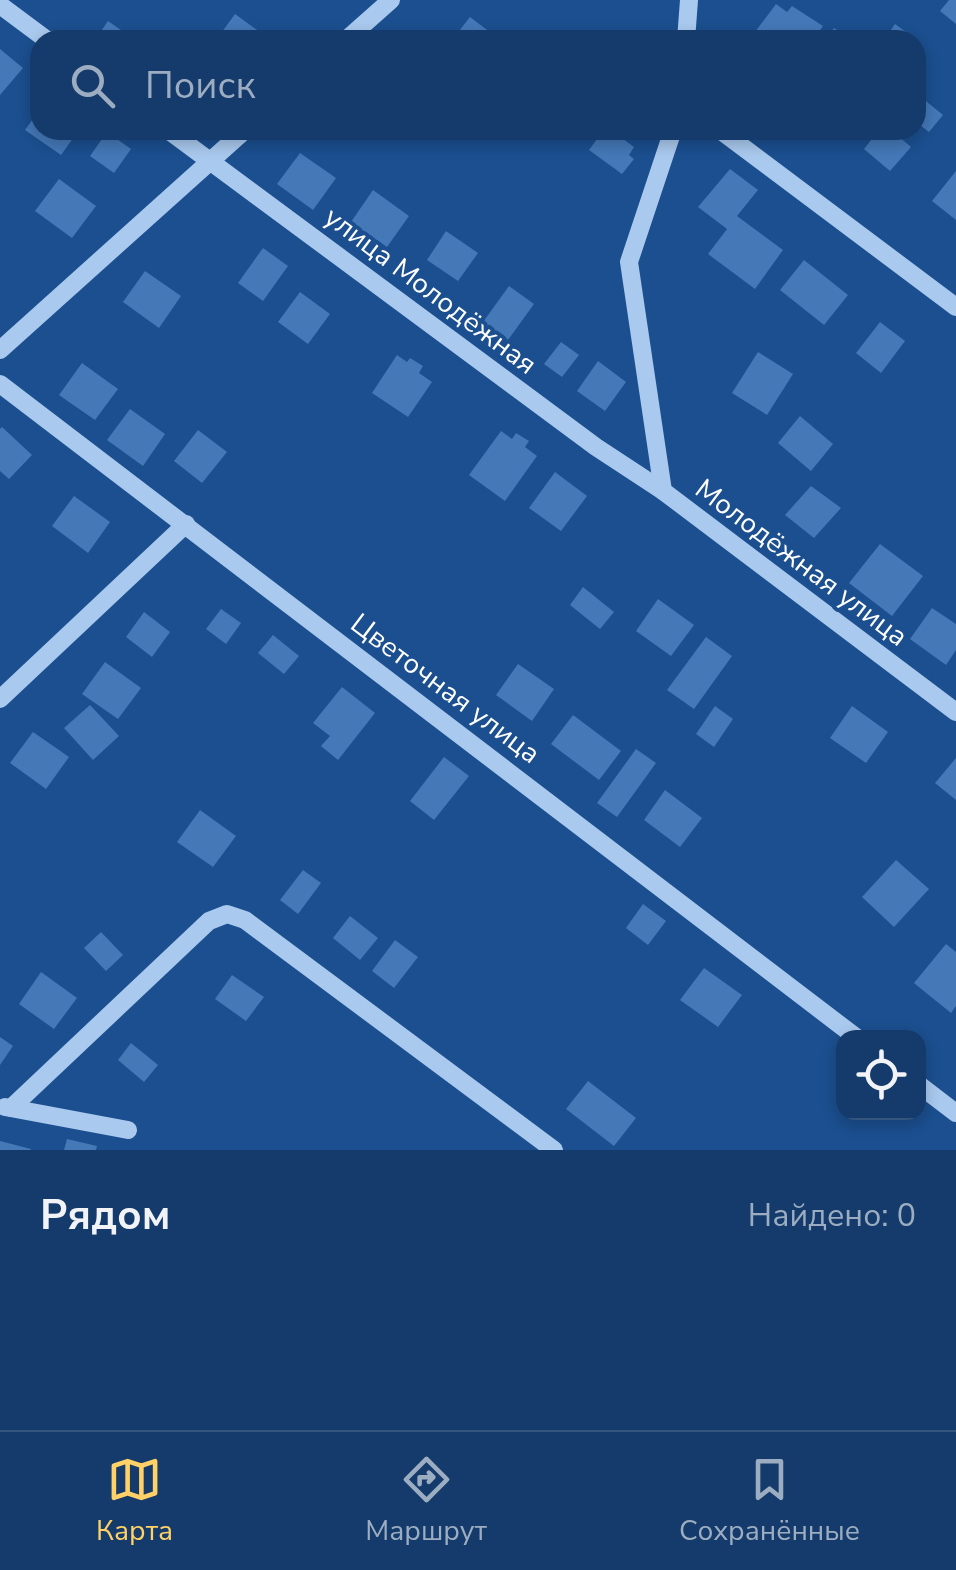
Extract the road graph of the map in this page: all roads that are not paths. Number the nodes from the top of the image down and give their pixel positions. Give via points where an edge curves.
1 (391, 0) edge
2 (689, 0) edge
3 (0, 5) edge
4 (34, 30) edge
5 (357, 30) edge
6 (687, 30) edge
7 (182, 140) edge
8 (234, 140) edge
9 (669, 140) edge
10 (733, 140) edge
11 (210, 161) junction
12 (956, 307) edge
13 (0, 350) edge
14 (0, 384) edge
15 (664, 491) junction
16 (186, 524) junction
17 (0, 700) edge
18 (956, 712) edge
19 (848, 1030) edge
20 (926, 1090) edge
21 (6, 1107) edge
22 (956, 1113) edge
23 (128, 1130) dead end
24 (554, 1150) edge

1 - 5 street
2 - 6 street
3 - 4 street
7 - 11 street, улица Молодёжная
8 - 11 street
9 - 15 street via 629,262
10 - 12 street
11 - 13 street
11 - 15 street, улица Молодёжная
14 - 16 street, Цветочная улица
15 - 18 street, Молодёжная улица
16 - 17 street
16 - 19 street, Цветочная улица
20 - 22 street
21 - 23 street
21 - 24 street via 209,921 227,914 245,920

